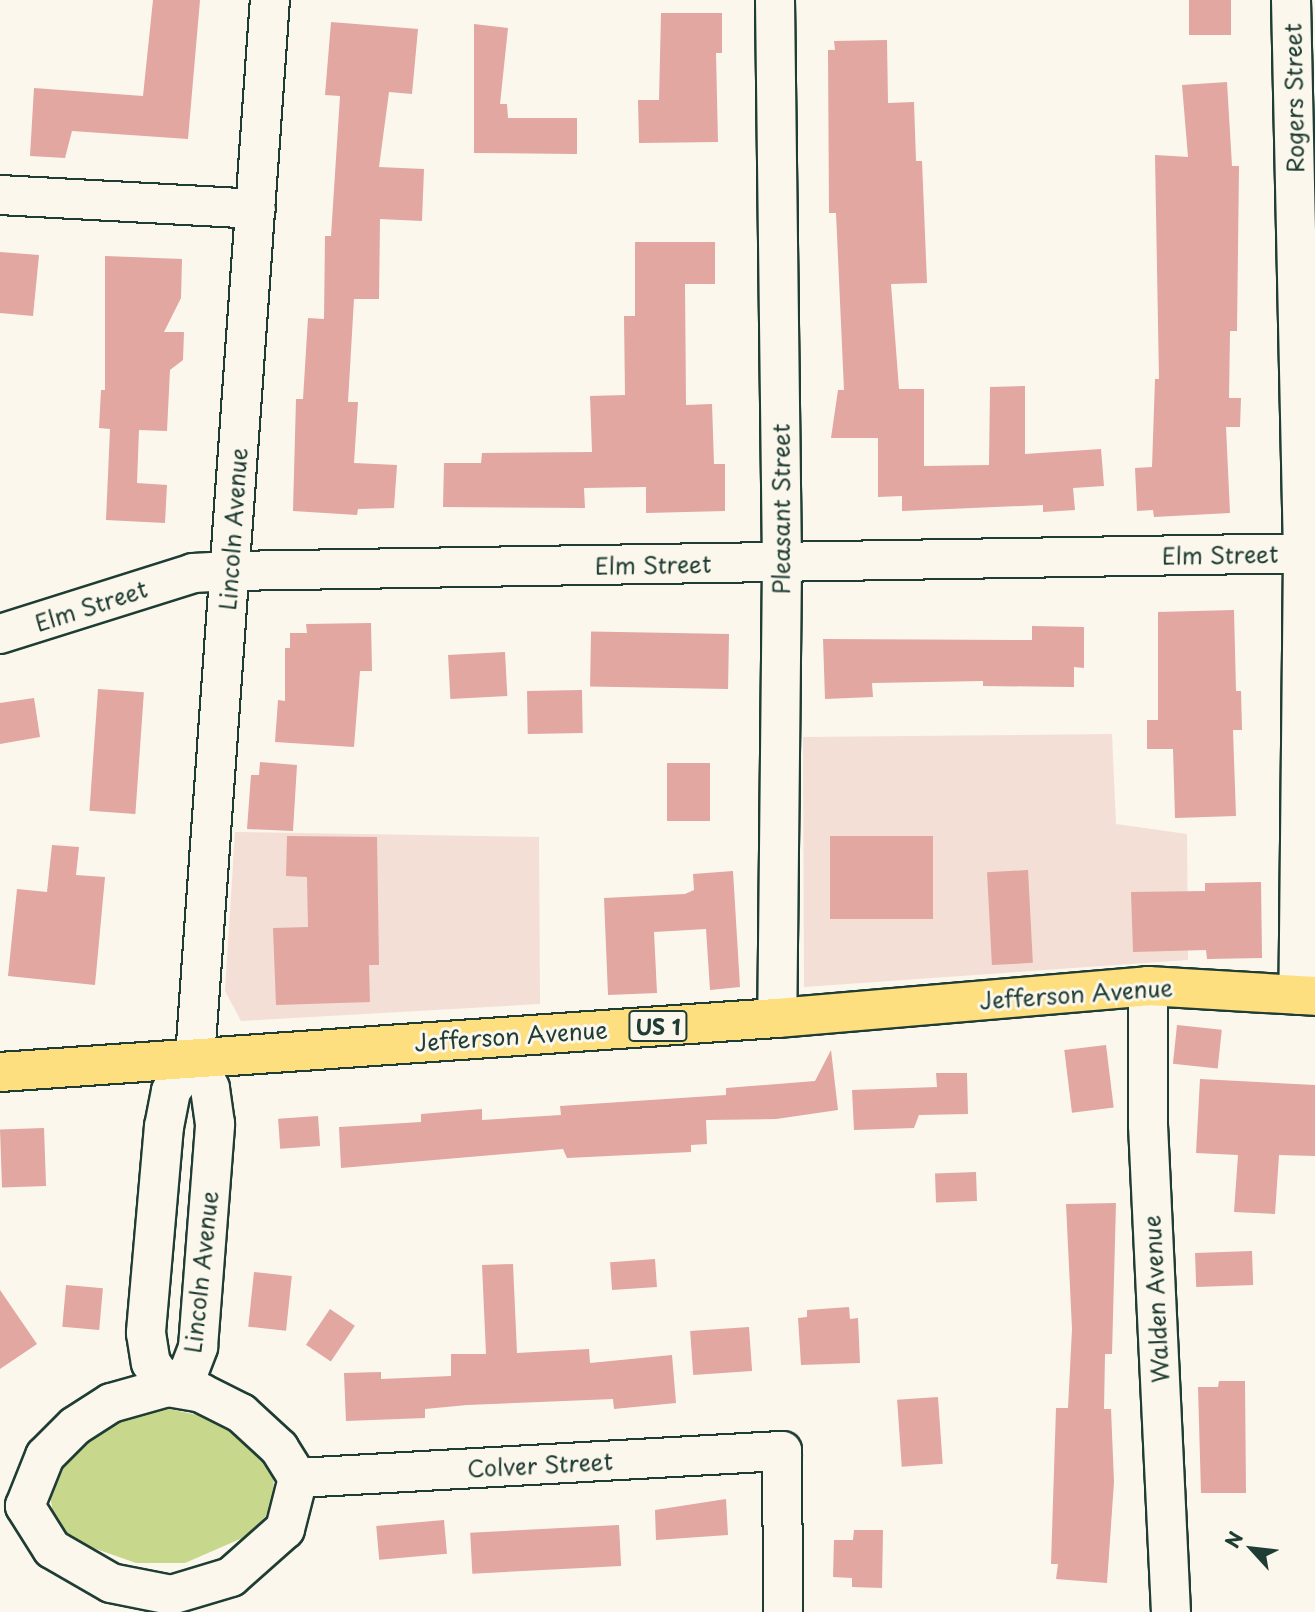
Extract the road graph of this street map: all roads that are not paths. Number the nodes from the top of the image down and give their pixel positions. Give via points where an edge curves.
1 (270, 0) edge
2 (775, 0) edge
3 (1292, 0) edge
4 (0, 195) edge
5 (256, 209) junction
6 (1309, 553) edge
7 (782, 563) junction
8 (230, 571) junction
9 (0, 634) edge
10 (1148, 986) junction
11 (1306, 995) edge
12 (777, 1017) junction
13 (195, 1058) junction
14 (0, 1072) edge
15 (168, 1387) junction
16 (298, 1478) junction
17 (13, 1507) edge
18 (172, 1604) edge
19 (783, 1612) edge
20 (1171, 1612) edge

1 - 5 street, Lincoln Avenue
2 - 7 street, Pleasant Street
3 - 6 street, Rogers Street
4 - 5 street
5 - 8 street, Lincoln Avenue
6 - 7 street, Elm Street
6 - 11 street, Rogers Street
7 - 8 street, Elm Street
7 - 12 street, Pleasant Street
8 - 9 street, Elm Street via 193,573
8 - 13 street, Lincoln Avenue
10 - 11 main road, Jefferson Avenue / US 1
10 - 12 main road, Jefferson Avenue / US 1
10 - 20 street, Walden Avenue via 1148,1125
12 - 13 main road, Jefferson Avenue / US 1
13 - 14 main road, Jefferson Avenue / US 1
13 - 15 street, Lincoln Avenue via 171,1090 164,1126 148,1305 146,1333 152,1363
13 - 15 street, Lincoln Avenue via 210,1088 215,1124 198,1347 189,1371
15 - 16 street via 201,1393 241,1413 279,1448
15 - 17 street via 111,1403 75,1426 45,1456
16 - 18 street via 285,1530 231,1577
16 - 19 street, Colver Street via 782,1451
17 - 18 street via 52,1549 111,1583

